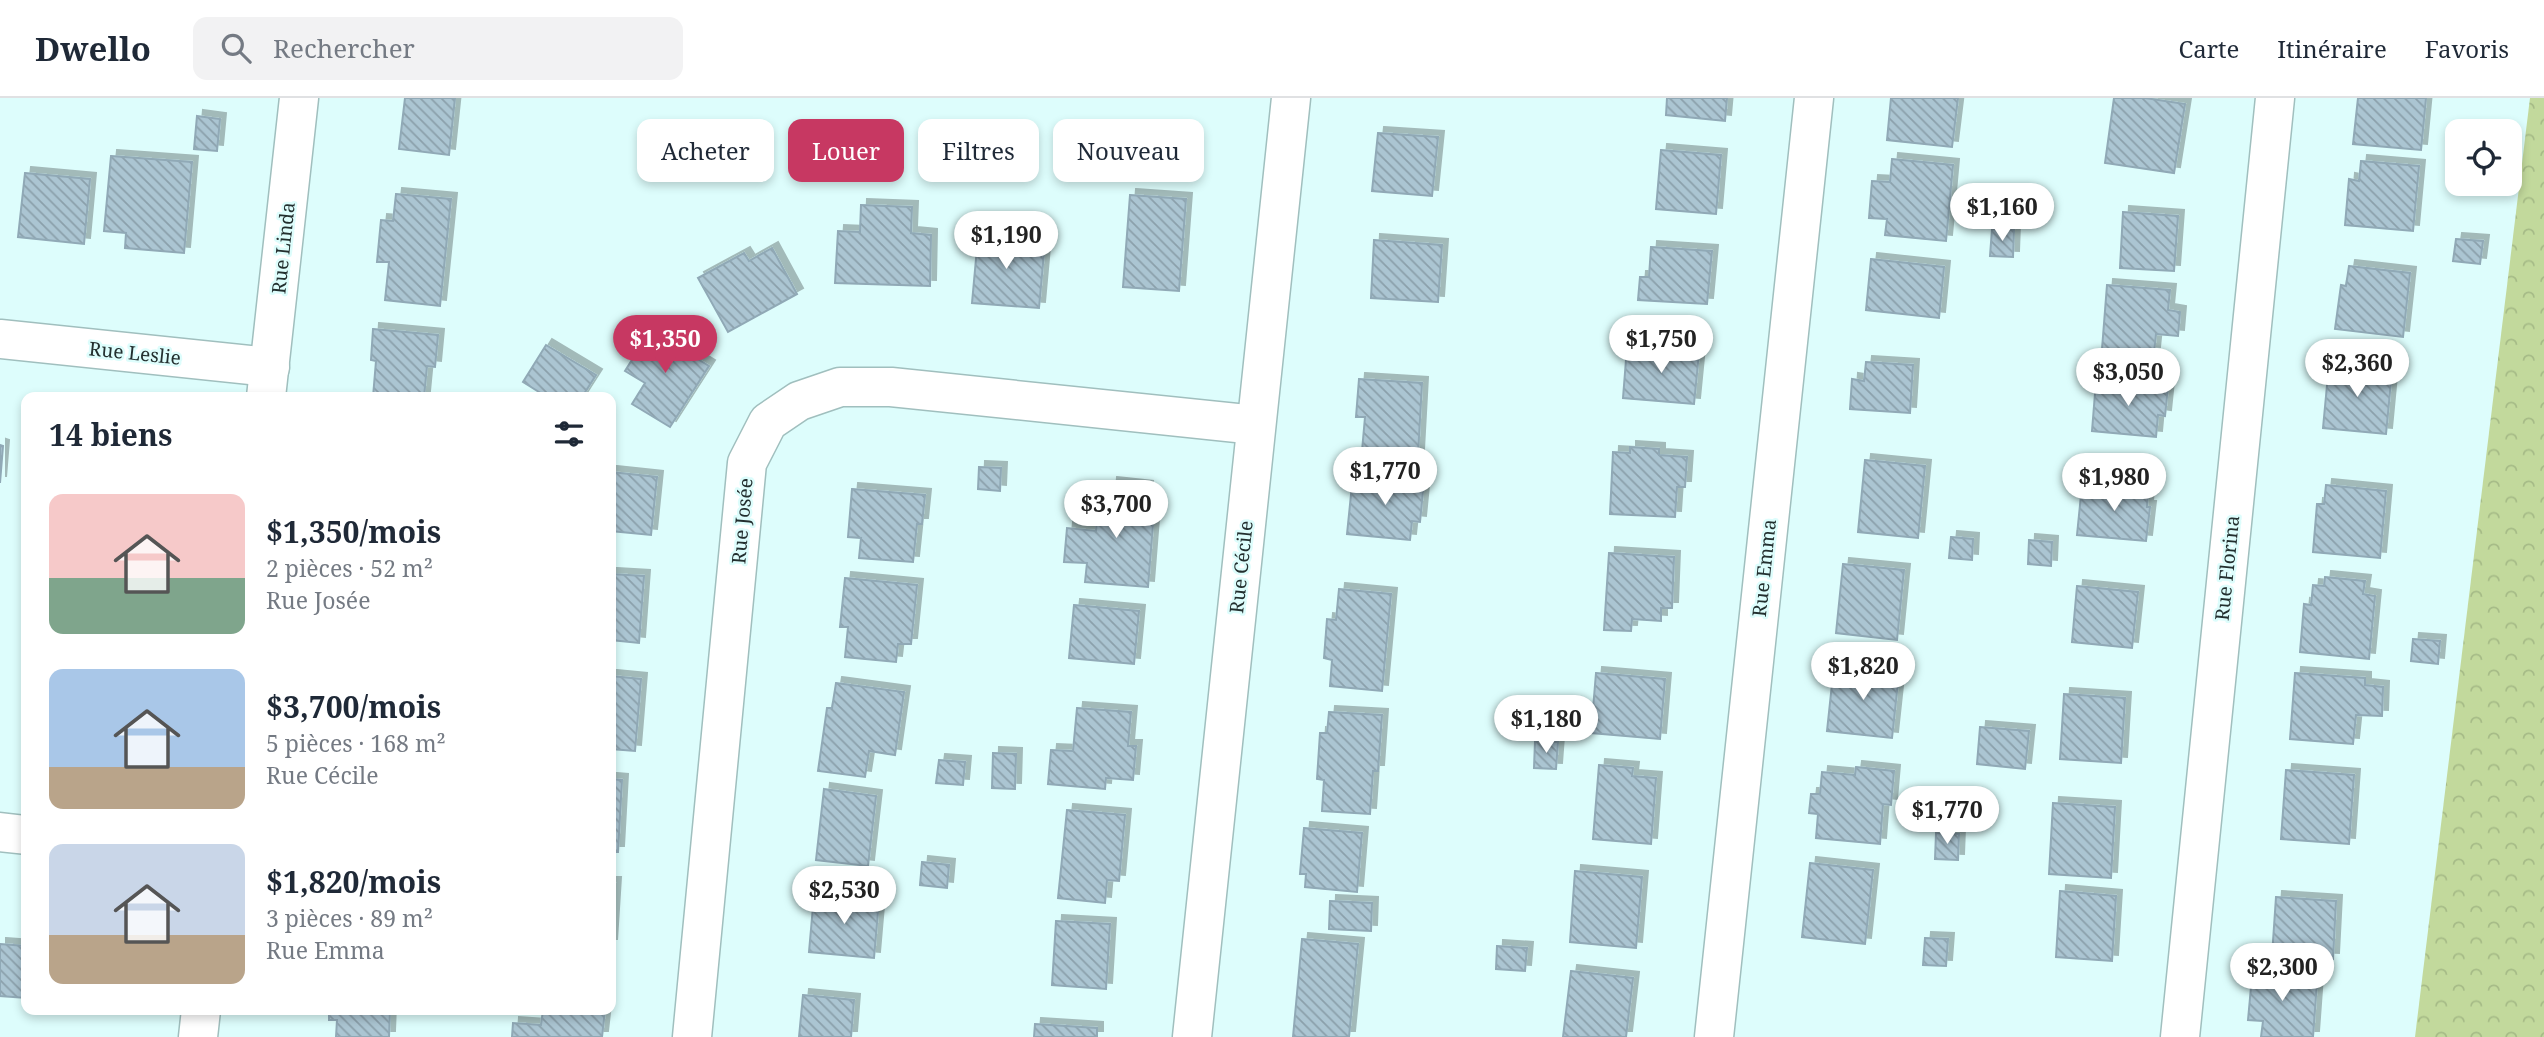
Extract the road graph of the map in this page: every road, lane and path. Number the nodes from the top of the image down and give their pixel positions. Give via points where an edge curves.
1 (299, 98) edge
2 (1291, 98) edge
3 (1814, 98) edge
4 (2275, 98) edge
5 (0, 339) edge
6 (268, 382) edge
7 (1256, 425) junction
8 (0, 832) edge
9 (21, 834) edge
10 (200, 1015) edge
11 (198, 1037) edge
12 (692, 1037) edge
13 (1192, 1037) edge
14 (1714, 1037) edge
15 (2180, 1037) edge

1 - 6 street, Rue Linda
2 - 7 street, Rue Cécile
3 - 14 street, Rue Emma
4 - 15 street, Rue Florina
5 - 6 street, Rue Leslie
7 - 12 street, Rue Josée via 891,387 840,387 799,401 768,422 747,463
7 - 13 street, Rue Cécile
8 - 9 street
10 - 11 street

